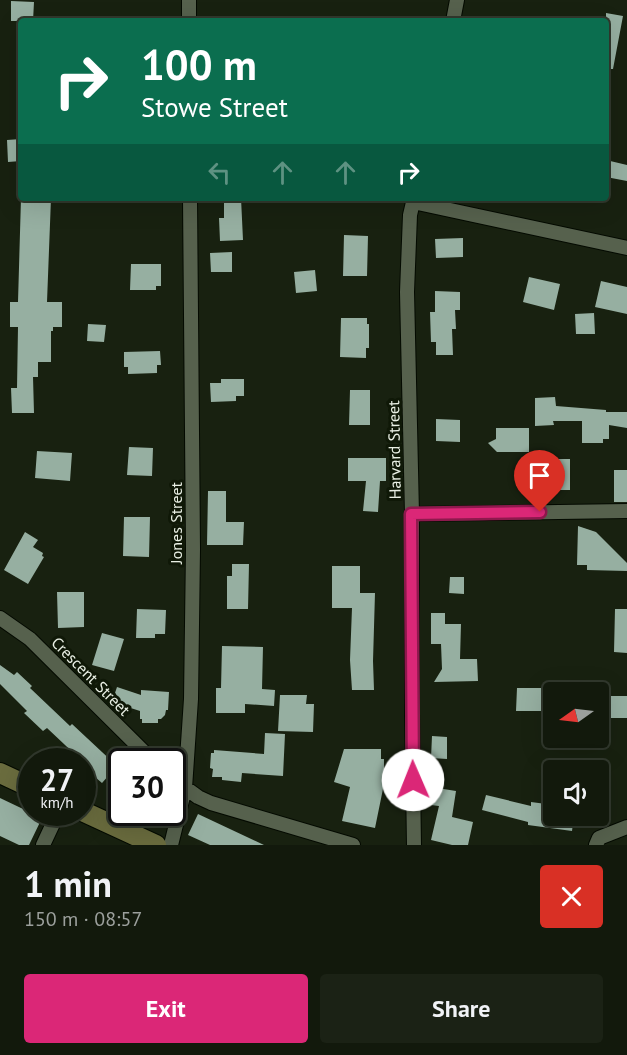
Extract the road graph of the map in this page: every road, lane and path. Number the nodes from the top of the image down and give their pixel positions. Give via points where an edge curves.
1 (189, 0) edge
2 (457, 0) edge
3 (189, 18) edge
4 (454, 18) edge
5 (190, 201) edge
6 (414, 201) edge
7 (418, 201) edge
8 (627, 248) edge
9 (627, 511) edge
10 (411, 514) junction
11 (0, 618) edge
12 (140, 748) edge
13 (0, 773) edge
14 (186, 773) edge
15 (18, 781) edge
16 (186, 789) edge
17 (96, 817) edge
18 (52, 826) edge
19 (176, 826) edge
20 (627, 826) edge
21 (43, 845) edge
22 (156, 845) edge
23 (171, 845) edge
24 (353, 845) edge
25 (414, 845) edge
26 (596, 845) edge

1 - 3 street
2 - 4 street
5 - 14 street, Jones Street via 193,572
6 - 10 street, Harvard Street via 407,292
7 - 8 street
9 - 10 street
10 - 25 street, Harvard Street
11 - 12 street, Crescent Street via 30,639
13 - 15 main road
16 - 24 street via 211,803
17 - 22 main road
18 - 21 street
19 - 23 street, Jones Street
20 - 26 street via 599,838

